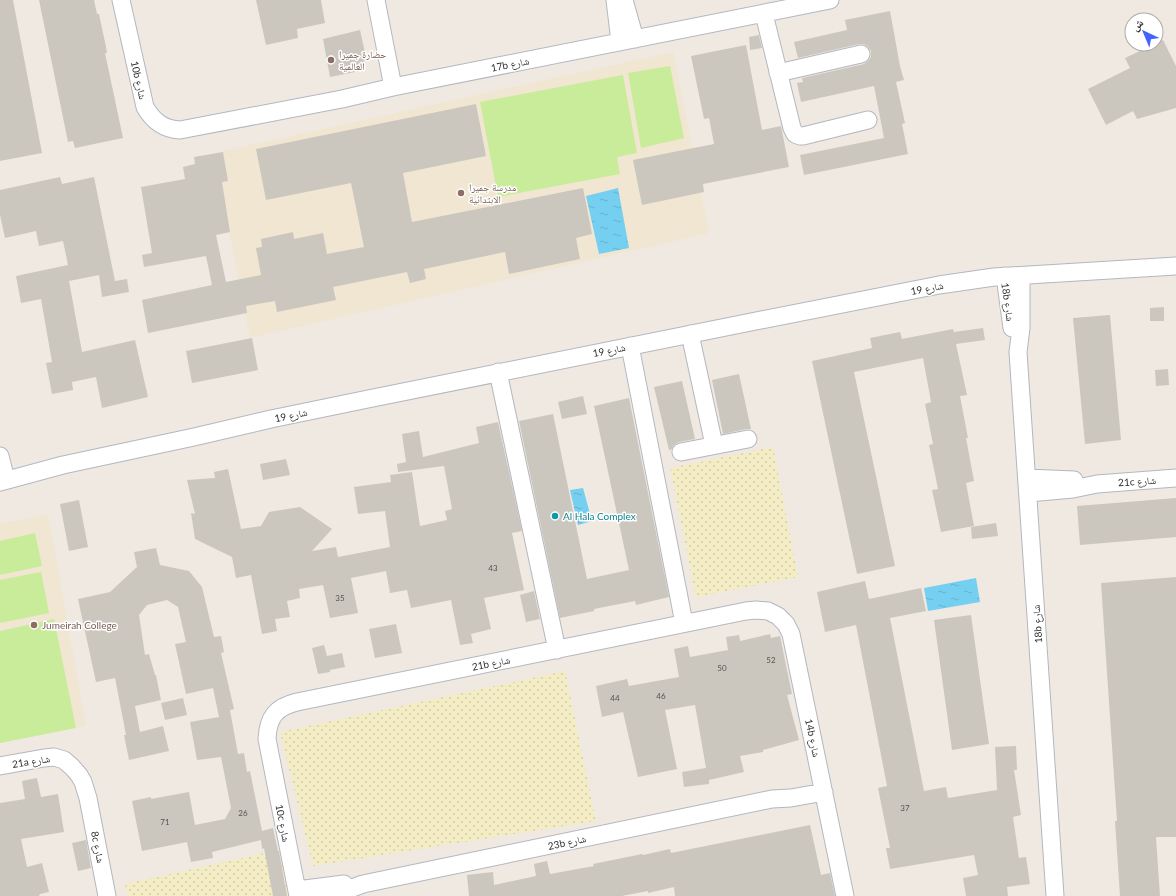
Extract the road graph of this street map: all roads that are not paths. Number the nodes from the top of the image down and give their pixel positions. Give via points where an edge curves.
1 (121, 0) edge
2 (376, 0) edge
3 (614, 0) edge
4 (624, 0) edge
5 (830, 0) edge
6 (764, 14) junction
7 (628, 41) junction
8 (861, 54) dead end
9 (778, 73) junction
10 (393, 87) junction
11 (868, 120) dead end
12 (189, 128) joint
13 (1176, 266) edge
14 (1013, 276) junction
15 (690, 334) junction
16 (630, 346) junction
17 (498, 372) junction
18 (748, 438) dead end
19 (714, 445) junction
20 (681, 452) dead end
21 (2, 473) edge
22 (1176, 478) edge
23 (1027, 485) junction
24 (746, 611) joint
25 (684, 623) junction
26 (557, 650) junction
27 (268, 749) joint
28 (0, 766) edge
29 (822, 785) junction
30 (88, 798) joint
31 (362, 884) junction
32 (297, 893) edge
33 (107, 896) edge
34 (328, 896) edge
35 (845, 896) edge
36 (1055, 896) edge

1 - 12 street, 10b شارع via 145,107 156,122 164,127 173,130
2 - 10 street
3 - 7 street
4 - 7 street
5 - 6 street, 17b شارع
6 - 7 street, 17b شارع
6 - 9 street
7 - 10 street, 17b شارع
8 - 9 street
9 - 11 street via 793,131 797,136
10 - 12 street, 17b شارع
13 - 14 street, شارع 19
14 - 15 street, شارع 19 via 939,285
14 - 23 street, 18b شارع via 1021,328 1018,352
15 - 16 street, شارع 19
15 - 19 street
16 - 17 street, شارع 19
16 - 25 street
17 - 21 street, شارع 19 via 47,469
17 - 26 street
18 - 19 street
19 - 20 street
22 - 23 street, 21c شارع via 1097,484 1073,489
23 - 36 street, 18b شارع
24 - 25 street, 21b شارع
24 - 29 street, 14b شارع via 768,611 778,616 791,634
25 - 26 street, 21b شارع
26 - 27 street, 21b شارع via 289,704 275,713 270,721 267,730
27 - 32 street, 10c شارع
28 - 30 street, 21a شارع via 54,757 64,760 79,775
29 - 31 street, 23b شارع via 772,799
29 - 35 street, 14b شارع
30 - 33 street, 8c شارع
31 - 32 street, 23b شارع via 332,885
31 - 34 street, 23b شارع

